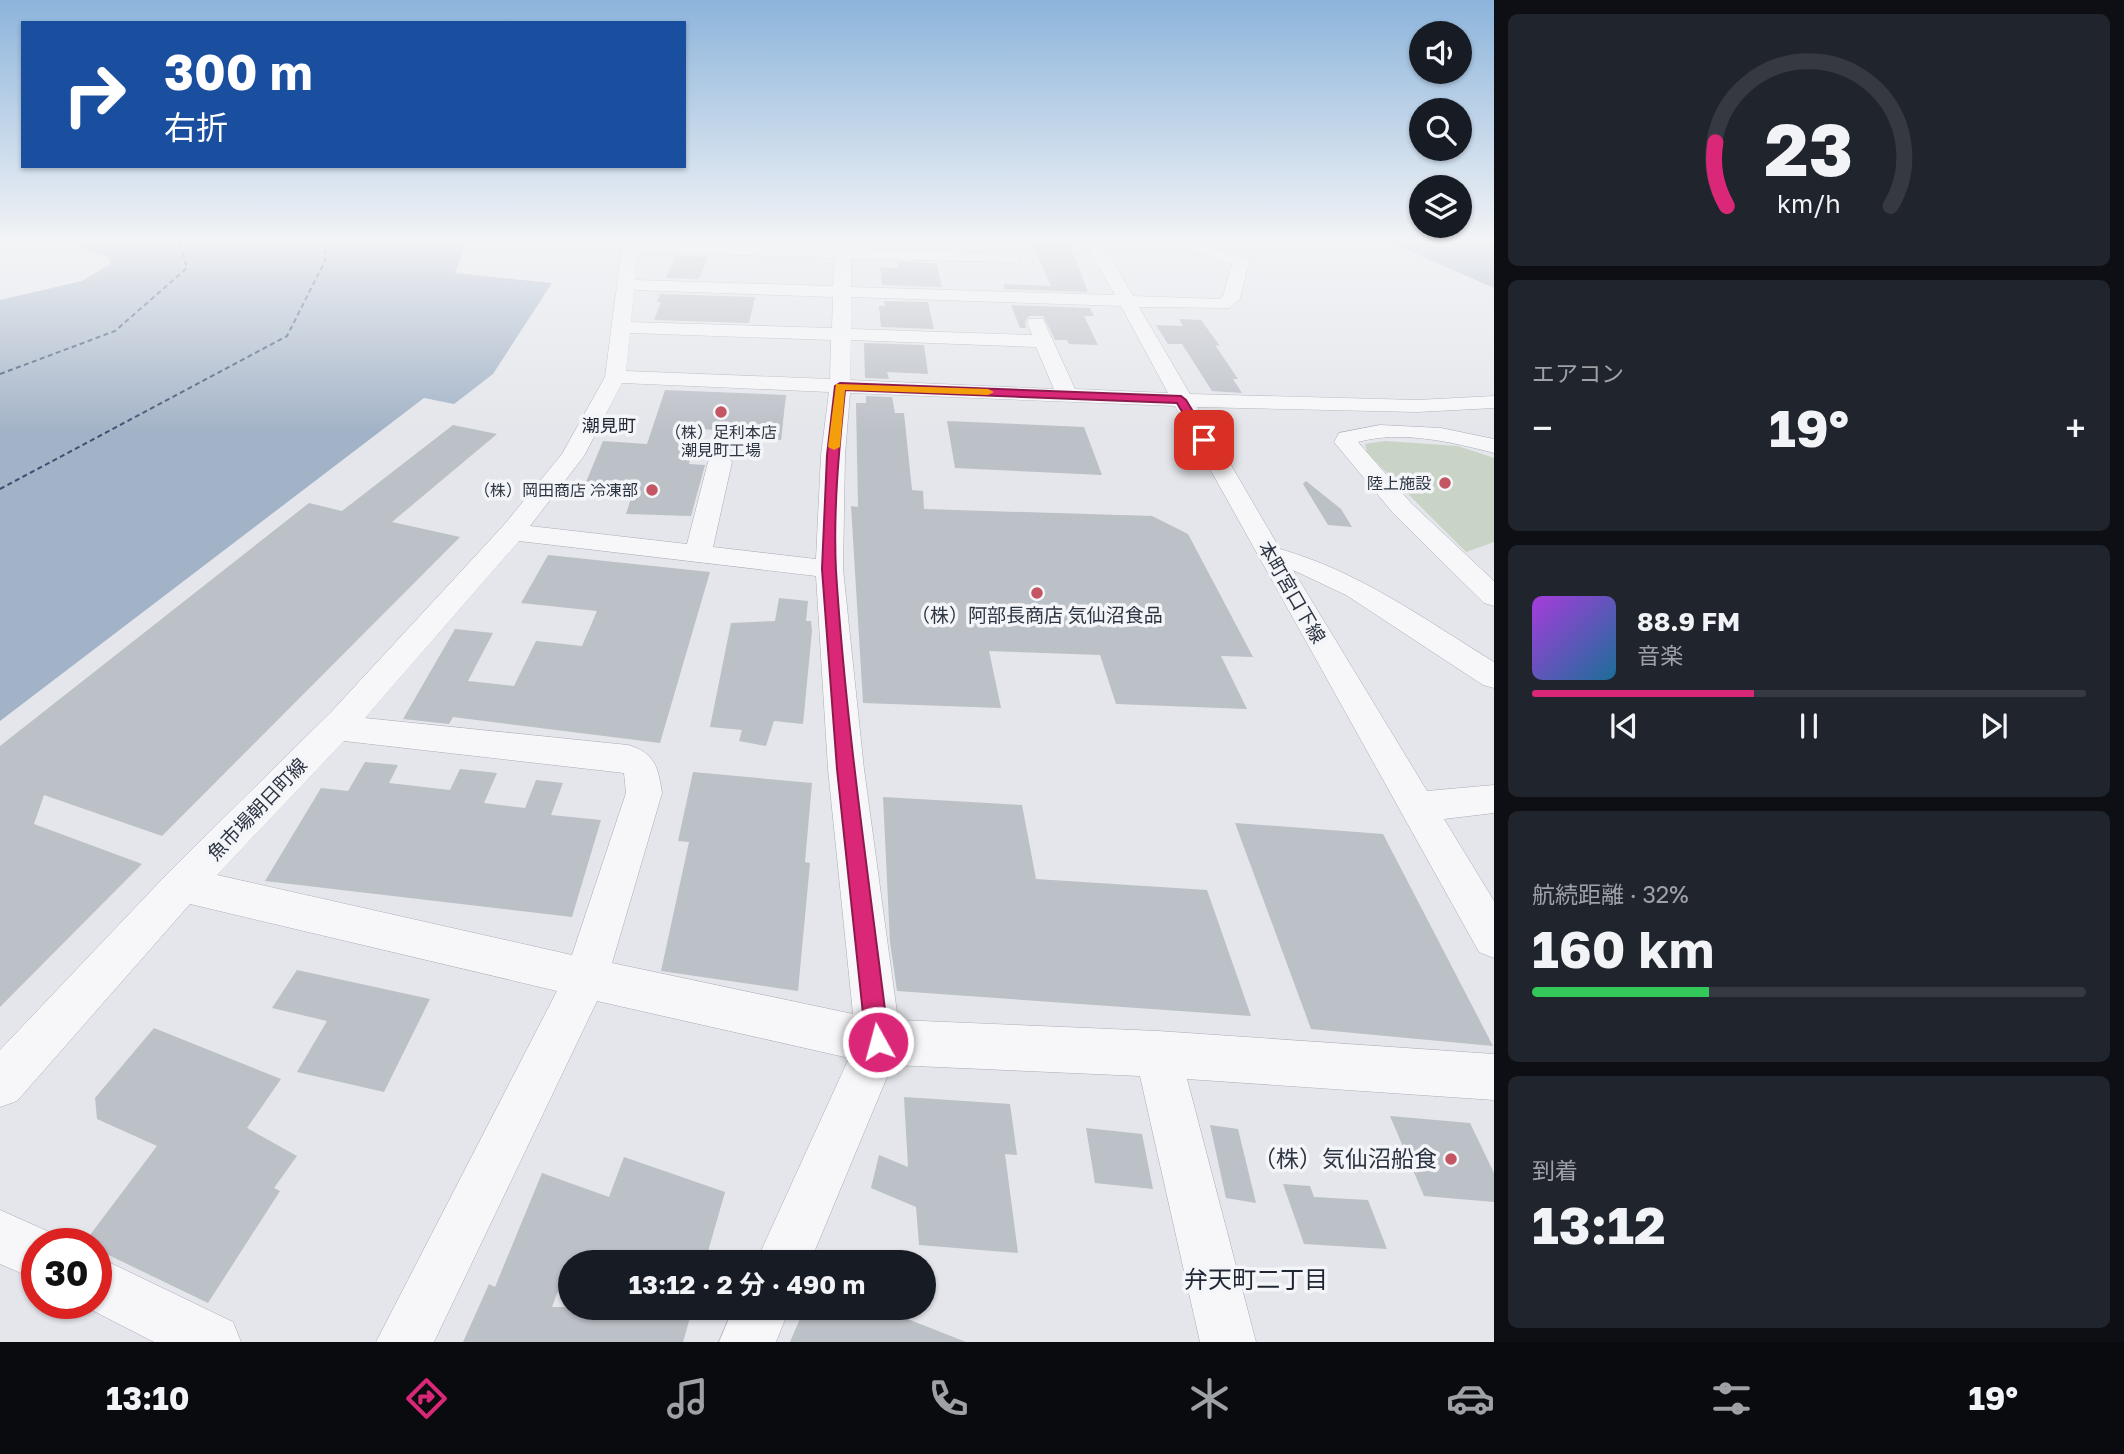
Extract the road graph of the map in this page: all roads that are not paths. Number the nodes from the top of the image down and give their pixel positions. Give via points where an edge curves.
1 (623, 306) edge
2 (840, 306) edge
3 (1029, 306) edge
4 (1128, 306) edge
5 (619, 327) junction
6 (839, 333) junction
7 (1042, 341) junction
8 (615, 377) junction
9 (840, 386) junction
10 (1067, 396) junction
11 (1181, 400) junction
12 (1494, 402) edge
13 (1494, 446) edge
14 (720, 462) dead end
15 (512, 532) junction
16 (698, 555) junction
17 (1270, 555) junction
18 (829, 569) junction
19 (1494, 597) edge
20 (1494, 677) edge
21 (336, 728) junction
22 (1494, 799) edge
23 (1418, 807) junction
24 (182, 885) junction
25 (1494, 939) edge
26 (586, 978) junction
27 (878, 1042) junction
28 (1158, 1054) junction
29 (1494, 1077) edge
30 (0, 1084) edge
31 (0, 1237) edge
32 (21, 1247) edge
33 (789, 1250) edge
34 (112, 1293) edge
35 (756, 1320) edge
36 (181, 1335) edge
37 (404, 1342) edge
38 (747, 1342) edge
39 (1228, 1342) edge

1 - 5 street
2 - 6 street
3 - 7 street
4 - 11 street, 本町宮口下線
5 - 6 street
5 - 8 street
6 - 7 street
6 - 9 street
7 - 10 street
8 - 9 street
8 - 15 street, 魚市場朝日町線 via 572,456
9 - 10 street
9 - 18 street
10 - 11 street
11 - 12 street
11 - 17 street, 本町宮口下線
13 - 19 street via 1462,436 1369,432 1345,442 1402,508
14 - 16 street
15 - 16 street
15 - 21 street, 魚市場朝日町線
16 - 18 street
17 - 20 street via 1312,567 1356,589
17 - 23 street, 本町宮口下線
18 - 27 street via 846,769
21 - 24 street, 魚市場朝日町線
21 - 26 street via 628,758 641,767 644,793
22 - 23 street
23 - 25 street, 本町宮口下線
24 - 26 street
24 - 30 street, 魚市場朝日町線
26 - 27 street
26 - 37 street
27 - 28 street
27 - 33 street
28 - 29 street
28 - 39 street
31 - 32 street
34 - 36 street
35 - 38 street

